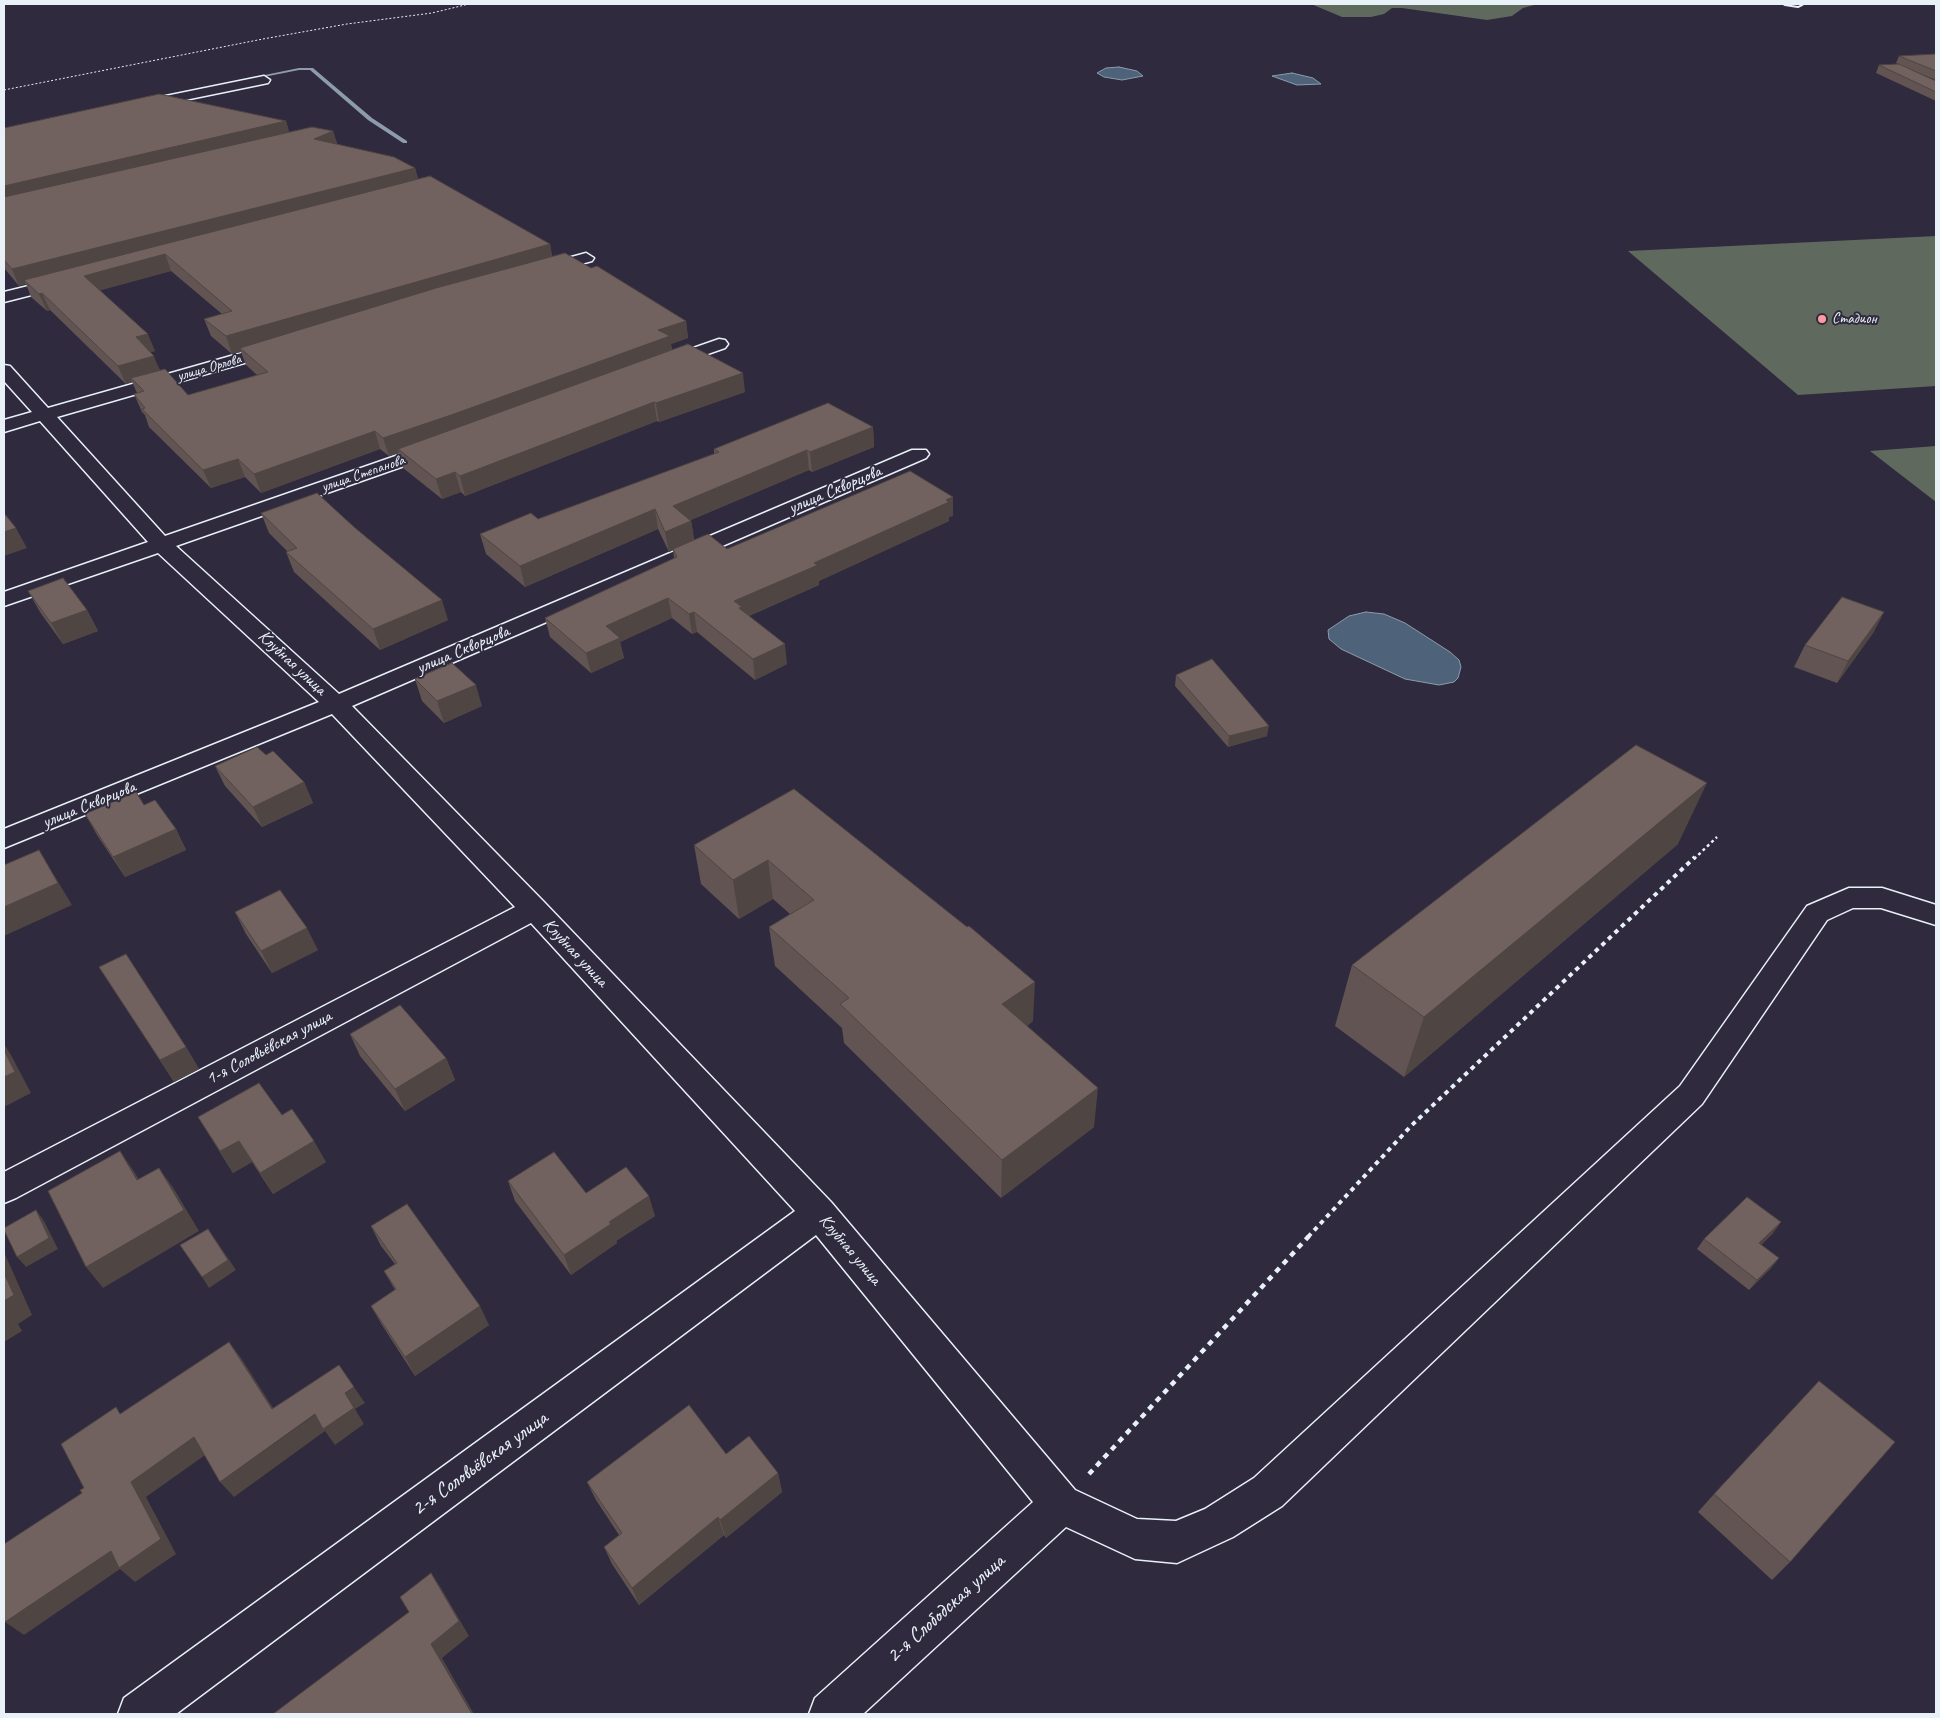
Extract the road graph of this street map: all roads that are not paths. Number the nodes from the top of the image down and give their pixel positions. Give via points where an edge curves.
1 (1789, 4) edge
2 (1798, 4) edge
3 (264, 80) dead end
4 (129, 107) edge
5 (586, 258) dead end
6 (529, 274) edge
7 (79, 278) edge
8 (4, 297) edge
9 (294, 343) edge
10 (720, 344) dead end
11 (4, 370) edge
12 (647, 371) edge
13 (43, 414) junction
14 (4, 426) edge
15 (456, 441) edge
16 (919, 454) dead end
17 (162, 544) junction
18 (4, 598) edge
19 (336, 704) junction
20 (4, 839) edge
21 (534, 909) junction
22 (1936, 915) edge
23 (4, 1188) edge
24 (819, 1213) junction
25 (1061, 1504) junction
26 (140, 1714) edge
27 (831, 1714) edge

1 - 2 lane
3 - 4 street
5 - 6 street
7 - 8 street
9 - 13 street, улица Орлова
10 - 12 street
11 - 13 street, Клубная улица
13 - 14 street, улица Орлова
13 - 17 street, Клубная улица
15 - 17 street, улица Степанова
16 - 19 street, улица Скворцова
17 - 18 street, улица Степанова
17 - 19 street, Клубная улица
19 - 20 street, улица Скворцова
19 - 21 street, Клубная улица
21 - 23 street, 1-я Соловьёвская улица
21 - 24 street, Клубная улица
22 - 25 street, Клубная улица via 1882,898 1849,898 1817,913 1691,1095 1268,1492 1220,1523 1177,1542 1135,1540
24 - 25 street, Клубная улица
24 - 26 street, 2-я Соловьёвская улица
25 - 27 street, 2-я Слободская улица

